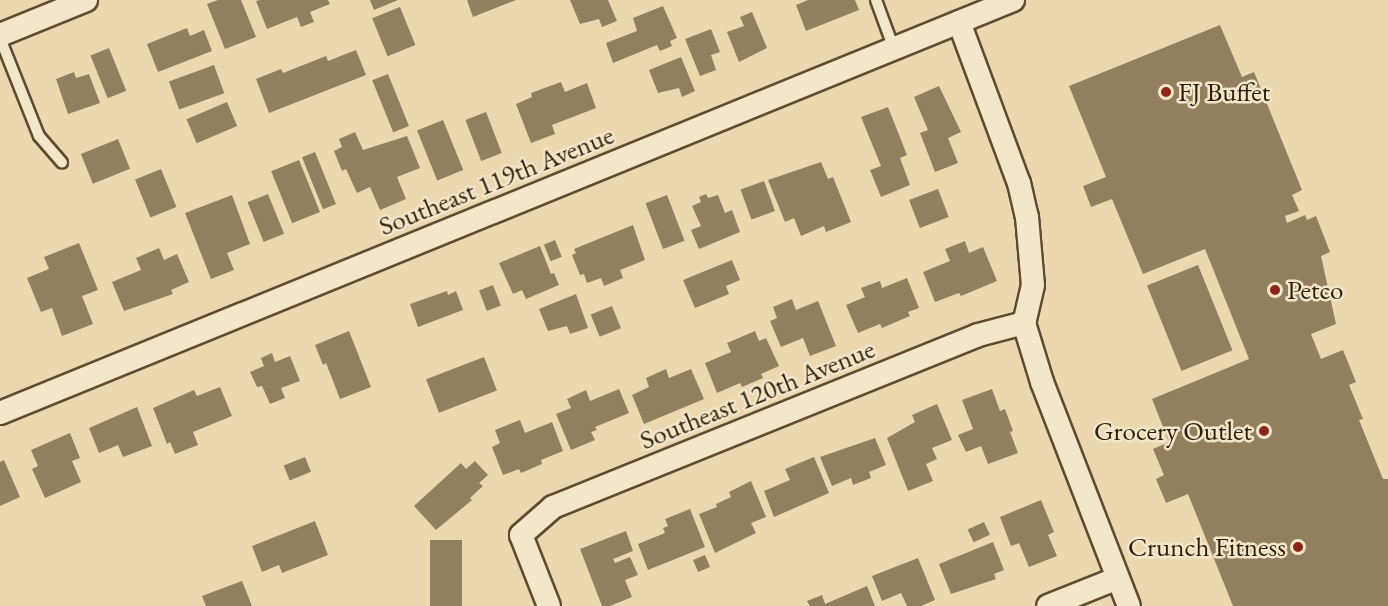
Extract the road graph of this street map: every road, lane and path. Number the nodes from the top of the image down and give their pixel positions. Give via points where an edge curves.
1 (86, 0) edge
2 (876, 0) edge
3 (1013, 0) edge
4 (959, 22) junction
5 (0, 37) edge
6 (894, 49) junction
7 (62, 162) dead end
8 (1024, 323) junction
9 (0, 413) edge
10 (1118, 578) junction
11 (549, 606) edge
12 (1048, 606) edge
13 (1129, 606) edge

1 - 5 street
2 - 6 lane
3 - 4 street, Southeast 119th Avenue
4 - 6 street, Southeast 119th Avenue
4 - 8 street via 1019,183 1027,217 1033,285
5 - 7 lane via 39,136
6 - 9 street, Southeast 119th Avenue
8 - 10 street via 1042,382
8 - 11 street, Southeast 120th Avenue via 978,335 553,507 521,535
10 - 12 street
10 - 13 street

